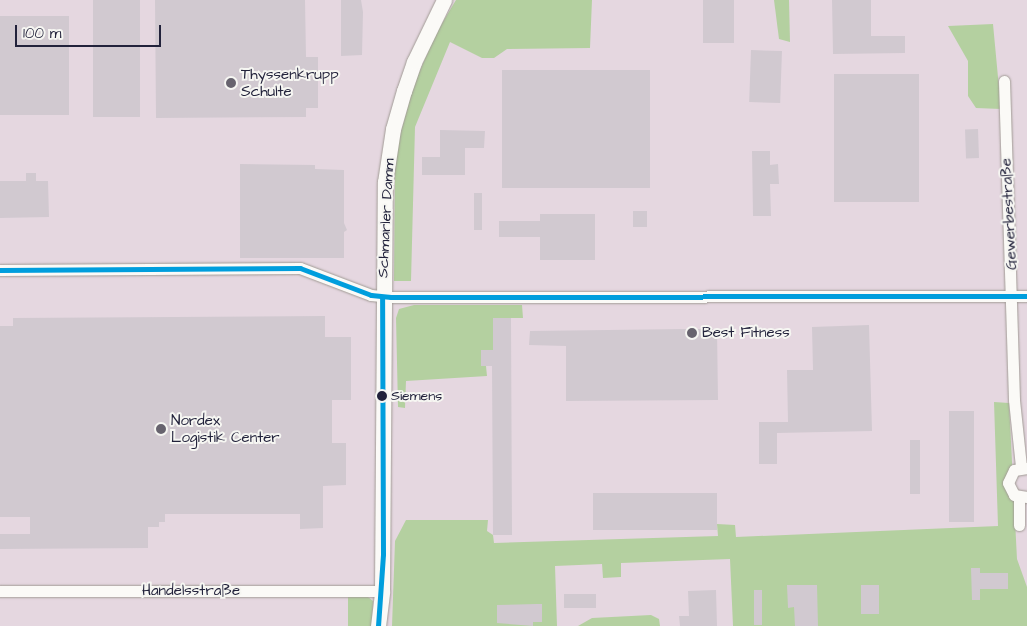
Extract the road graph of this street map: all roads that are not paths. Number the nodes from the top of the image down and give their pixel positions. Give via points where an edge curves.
1 (444, 0) edge
2 (1004, 81) dead end
3 (0, 270) edge
4 (1012, 296) junction
5 (1027, 296) edge
6 (382, 297) junction
7 (1024, 468) edge
8 (1023, 497) edge
9 (1019, 525) dead end
10 (382, 591) junction
11 (0, 592) edge
12 (378, 626) edge

1 - 6 street, Schmarler Damm via 414,62 393,129 384,202
2 - 4 street, Gewerbestraße
3 - 6 street via 300,268
4 - 5 street
4 - 6 street
4 - 7 street, Gewerbestraße via 1014,400
6 - 10 street, Schmarler Damm
7 - 8 street, Gewerbestraße via 1010,474 1008,482 1011,491
8 - 9 street, Gewerbestraße
10 - 11 street, Handelsstraße
10 - 12 street, Schmarler Damm

